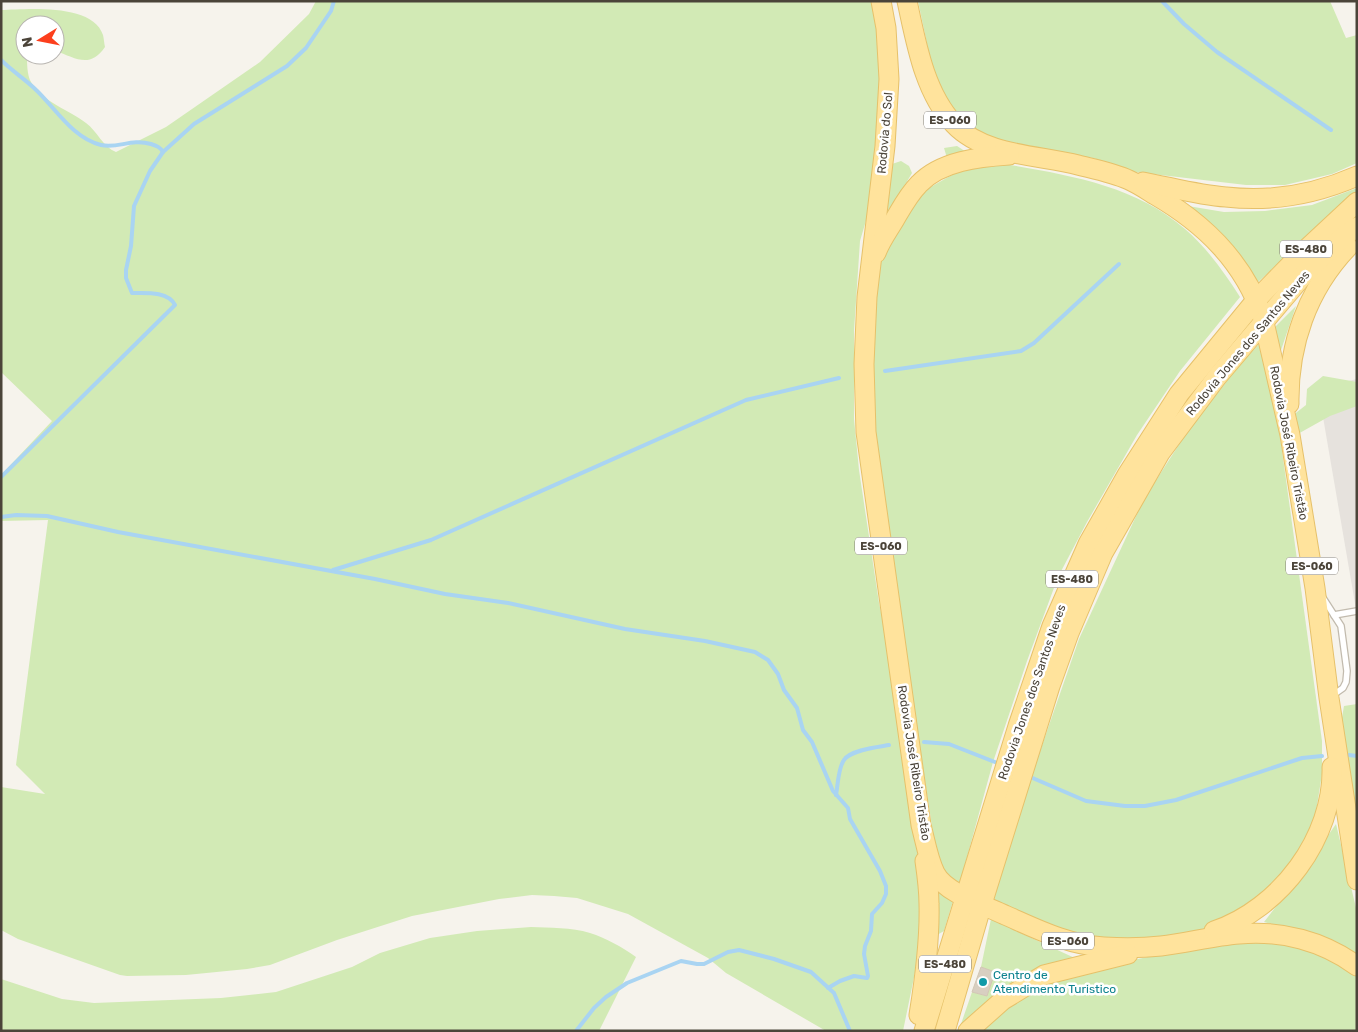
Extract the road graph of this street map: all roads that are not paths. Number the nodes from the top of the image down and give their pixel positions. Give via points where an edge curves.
1 (881, 1) edge
2 (907, 1) edge
3 (1015, 154) junction
4 (1357, 176) edge
5 (1128, 180) junction
6 (1357, 202) edge
7 (1357, 227) edge
8 (1357, 237) edge
9 (870, 266) junction
10 (1257, 299) junction
11 (1264, 322) junction
12 (1290, 435) junction
13 (1315, 588) junction
14 (1357, 611) edge
15 (1334, 615) junction
16 (1329, 698) junction
17 (921, 825) junction
18 (1357, 880) edge
19 (974, 901) junction
20 (1168, 945) junction
21 (1357, 966) edge
22 (916, 1031) edge
23 (924, 1031) edge
24 (945, 1031) edge
25 (968, 1031) edge

1 - 9 main road, Rodovia do Sol / ES-060 via 889,79 885,146
2 - 3 main road, ES-060 via 918,54 947,116 955,126 979,141
3 - 5 main road, Rodovia José Ribeiro Tristão / ES-060 via 1077,165
3 - 9 main road via 959,163 935,172 919,184 882,239
4 - 5 main road via 1307,193 1263,198 1226,197
5 - 10 main road, Rodovia José Ribeiro Tristão / ES-060 via 1176,207 1200,225 1228,254
6 - 10 main road, Rodovia Jones dos Santos Neves / ES-480
7 - 11 main road, Rodovia Jones dos Santos Neves / ES-480 via 1307,272
8 - 12 main road via 1322,278 1296,340 1289,389
9 - 17 main road, Rodovia José Ribeiro Tristão / ES-060 via 864,364 866,432
10 - 11 main road, Rodovia José Ribeiro Tristão / ES-060
10 - 19 main road, Rodovia Jones dos Santos Neves / ES-480 via 1185,387 1127,475 1088,544 1052,626 1018,726
11 - 12 main road, Rodovia José Ribeiro Tristão / ES-060
11 - 19 main road, Rodovia Jones dos Santos Neves / ES-480 via 1217,377 1160,453 1103,554 1069,633
12 - 13 main road, Rodovia José Ribeiro Tristão / ES-060
13 - 15 lane
13 - 16 main road, Rodovia José Ribeiro Tristão / ES-060
14 - 15 lane
15 - 16 lane via 1342,629 1347,678 1343,688
16 - 18 main road, Rodovia José Ribeiro Tristão / ES-060
16 - 20 main road via 1332,787 1323,820 1302,862 1284,885 1230,925
17 - 19 main road, Rodovia José Ribeiro Tristão / ES-060 via 934,872 942,884
17 - 22 main road via 929,932
19 - 20 main road, Rodovia José Ribeiro Tristão / ES-060 via 1055,937 1081,944 1104,947
19 - 23 main road, Rodovia Jones dos Santos Neves / ES-480
19 - 24 main road, Rodovia Jones dos Santos Neves / ES-480
20 - 21 main road, Rodovia José Ribeiro Tristão / ES-060 via 1238,934 1268,933 1307,940
20 - 25 main road via 1044,975 1003,1000

